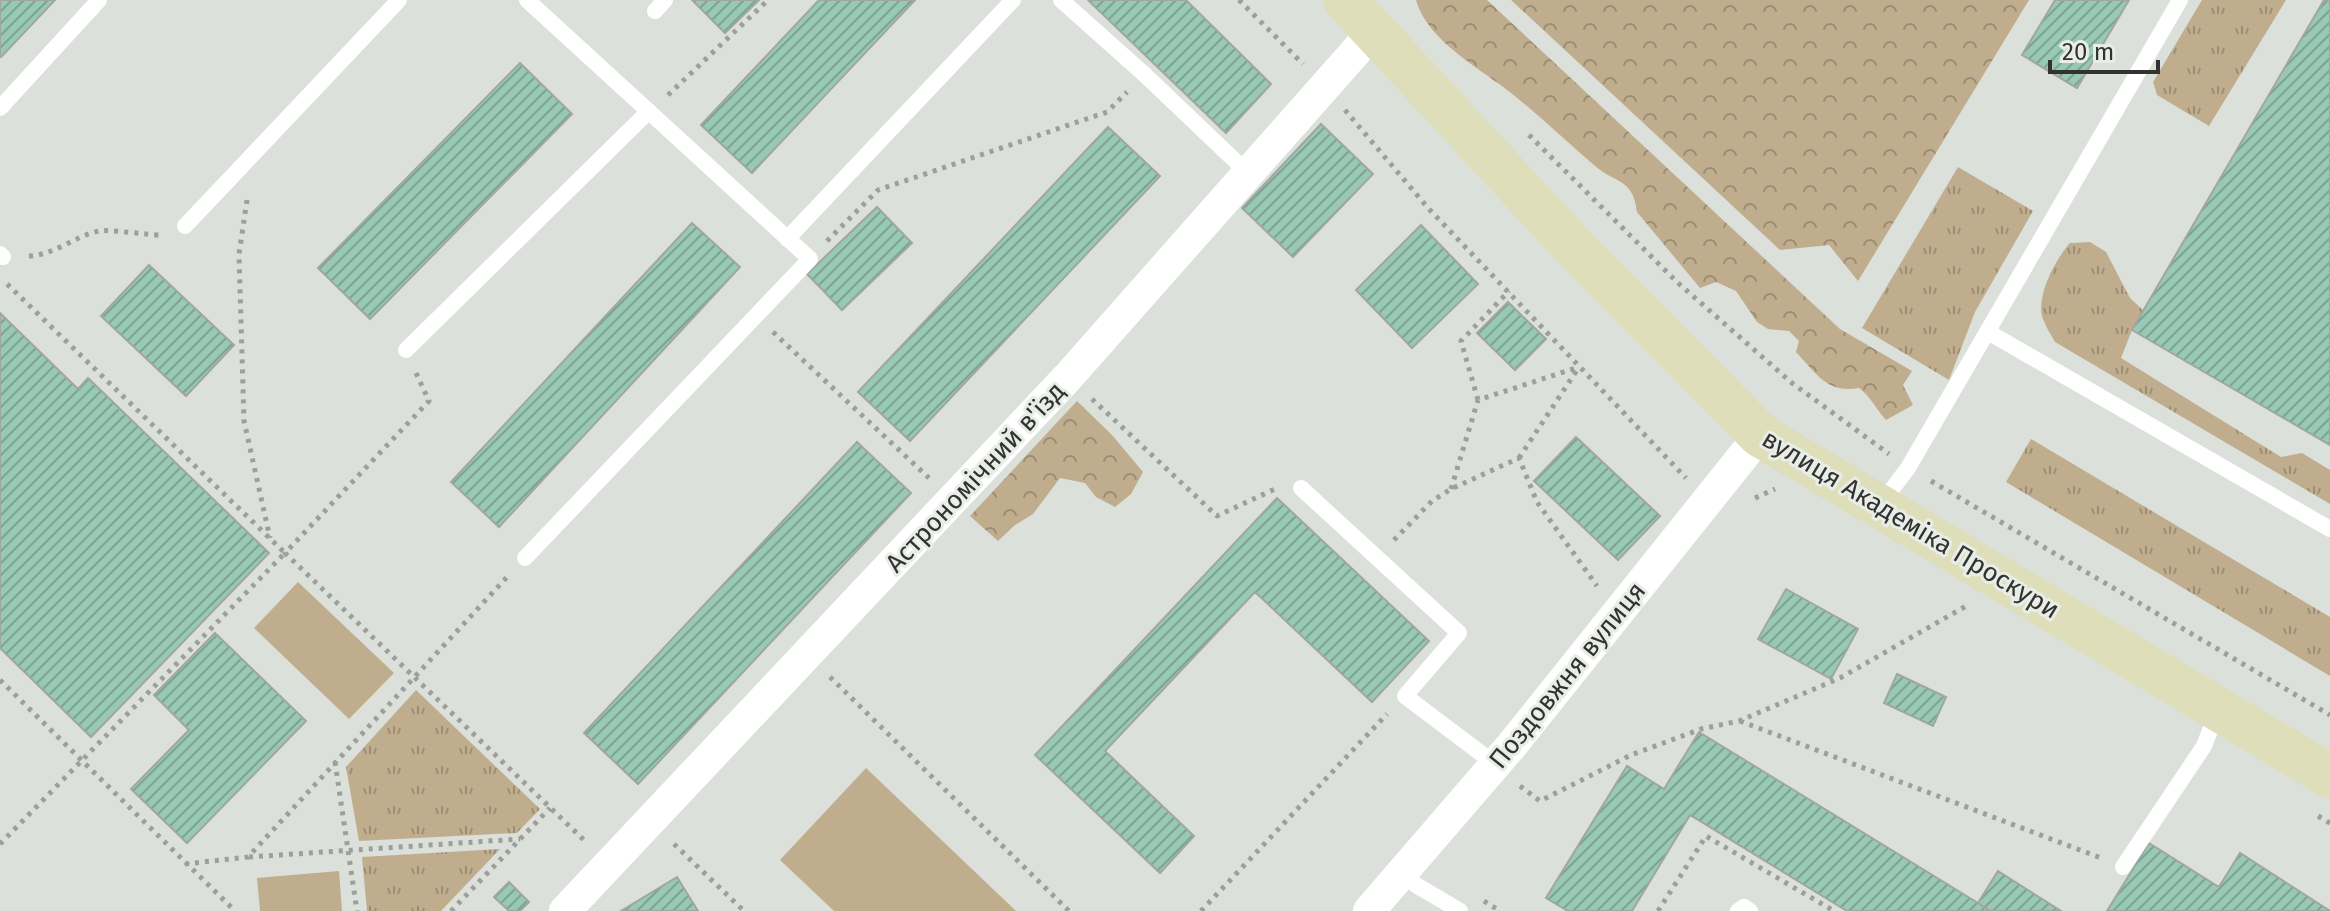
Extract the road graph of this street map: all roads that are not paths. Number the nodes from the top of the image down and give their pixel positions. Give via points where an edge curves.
1 (99, 0) edge
2 (399, 0) edge
3 (527, 0) edge
4 (1013, 0) edge
5 (1061, 0) edge
6 (2180, 0) edge
7 (1352, 8) edge
8 (0, 108) edge
9 (649, 111) junction
10 (1248, 173) junction
11 (185, 226) road end
12 (787, 239) junction
13 (1988, 332) junction
14 (406, 350) road end
15 (1760, 435) junction
16 (1301, 488) road end
17 (1879, 506) junction
18 (2330, 529) edge
19 (525, 558) road end
20 (2218, 709) junction
21 (1495, 764) junction
22 (2324, 796) edge
23 (2123, 867) road end
24 (1402, 871) junction
25 (565, 911) edge
26 (1369, 911) edge
27 (1460, 911) edge
28 (1738, 911) edge
29 (1750, 911) edge

1 - 8 lane
2 - 11 lane
3 - 9 lane
4 - 12 lane
5 - 10 lane
6 - 13 lane
7 - 10 street, Астрономічний в'їзд via 1325,86
7 - 15 street, вулиця Академіка Проскури via 1575,248
9 - 12 lane
9 - 14 lane
10 - 25 street, Астрономічний в'їзд via 1068,377
12 - 19 lane via 810,259
13 - 17 lane via 1908,468
13 - 18 lane
15 - 17 street, вулиця Академіка Проскури
15 - 21 street, Поздовжня вулиця
16 - 21 lane via 1459,633 1405,696
17 - 20 street, вулиця Академіка Проскури
20 - 22 street, вулиця Академіка Проскури
20 - 23 lane via 2204,746
21 - 24 street, Поздовжня вулиця
24 - 26 street, Поздовжня вулиця
24 - 27 lane
28 - 29 lane

